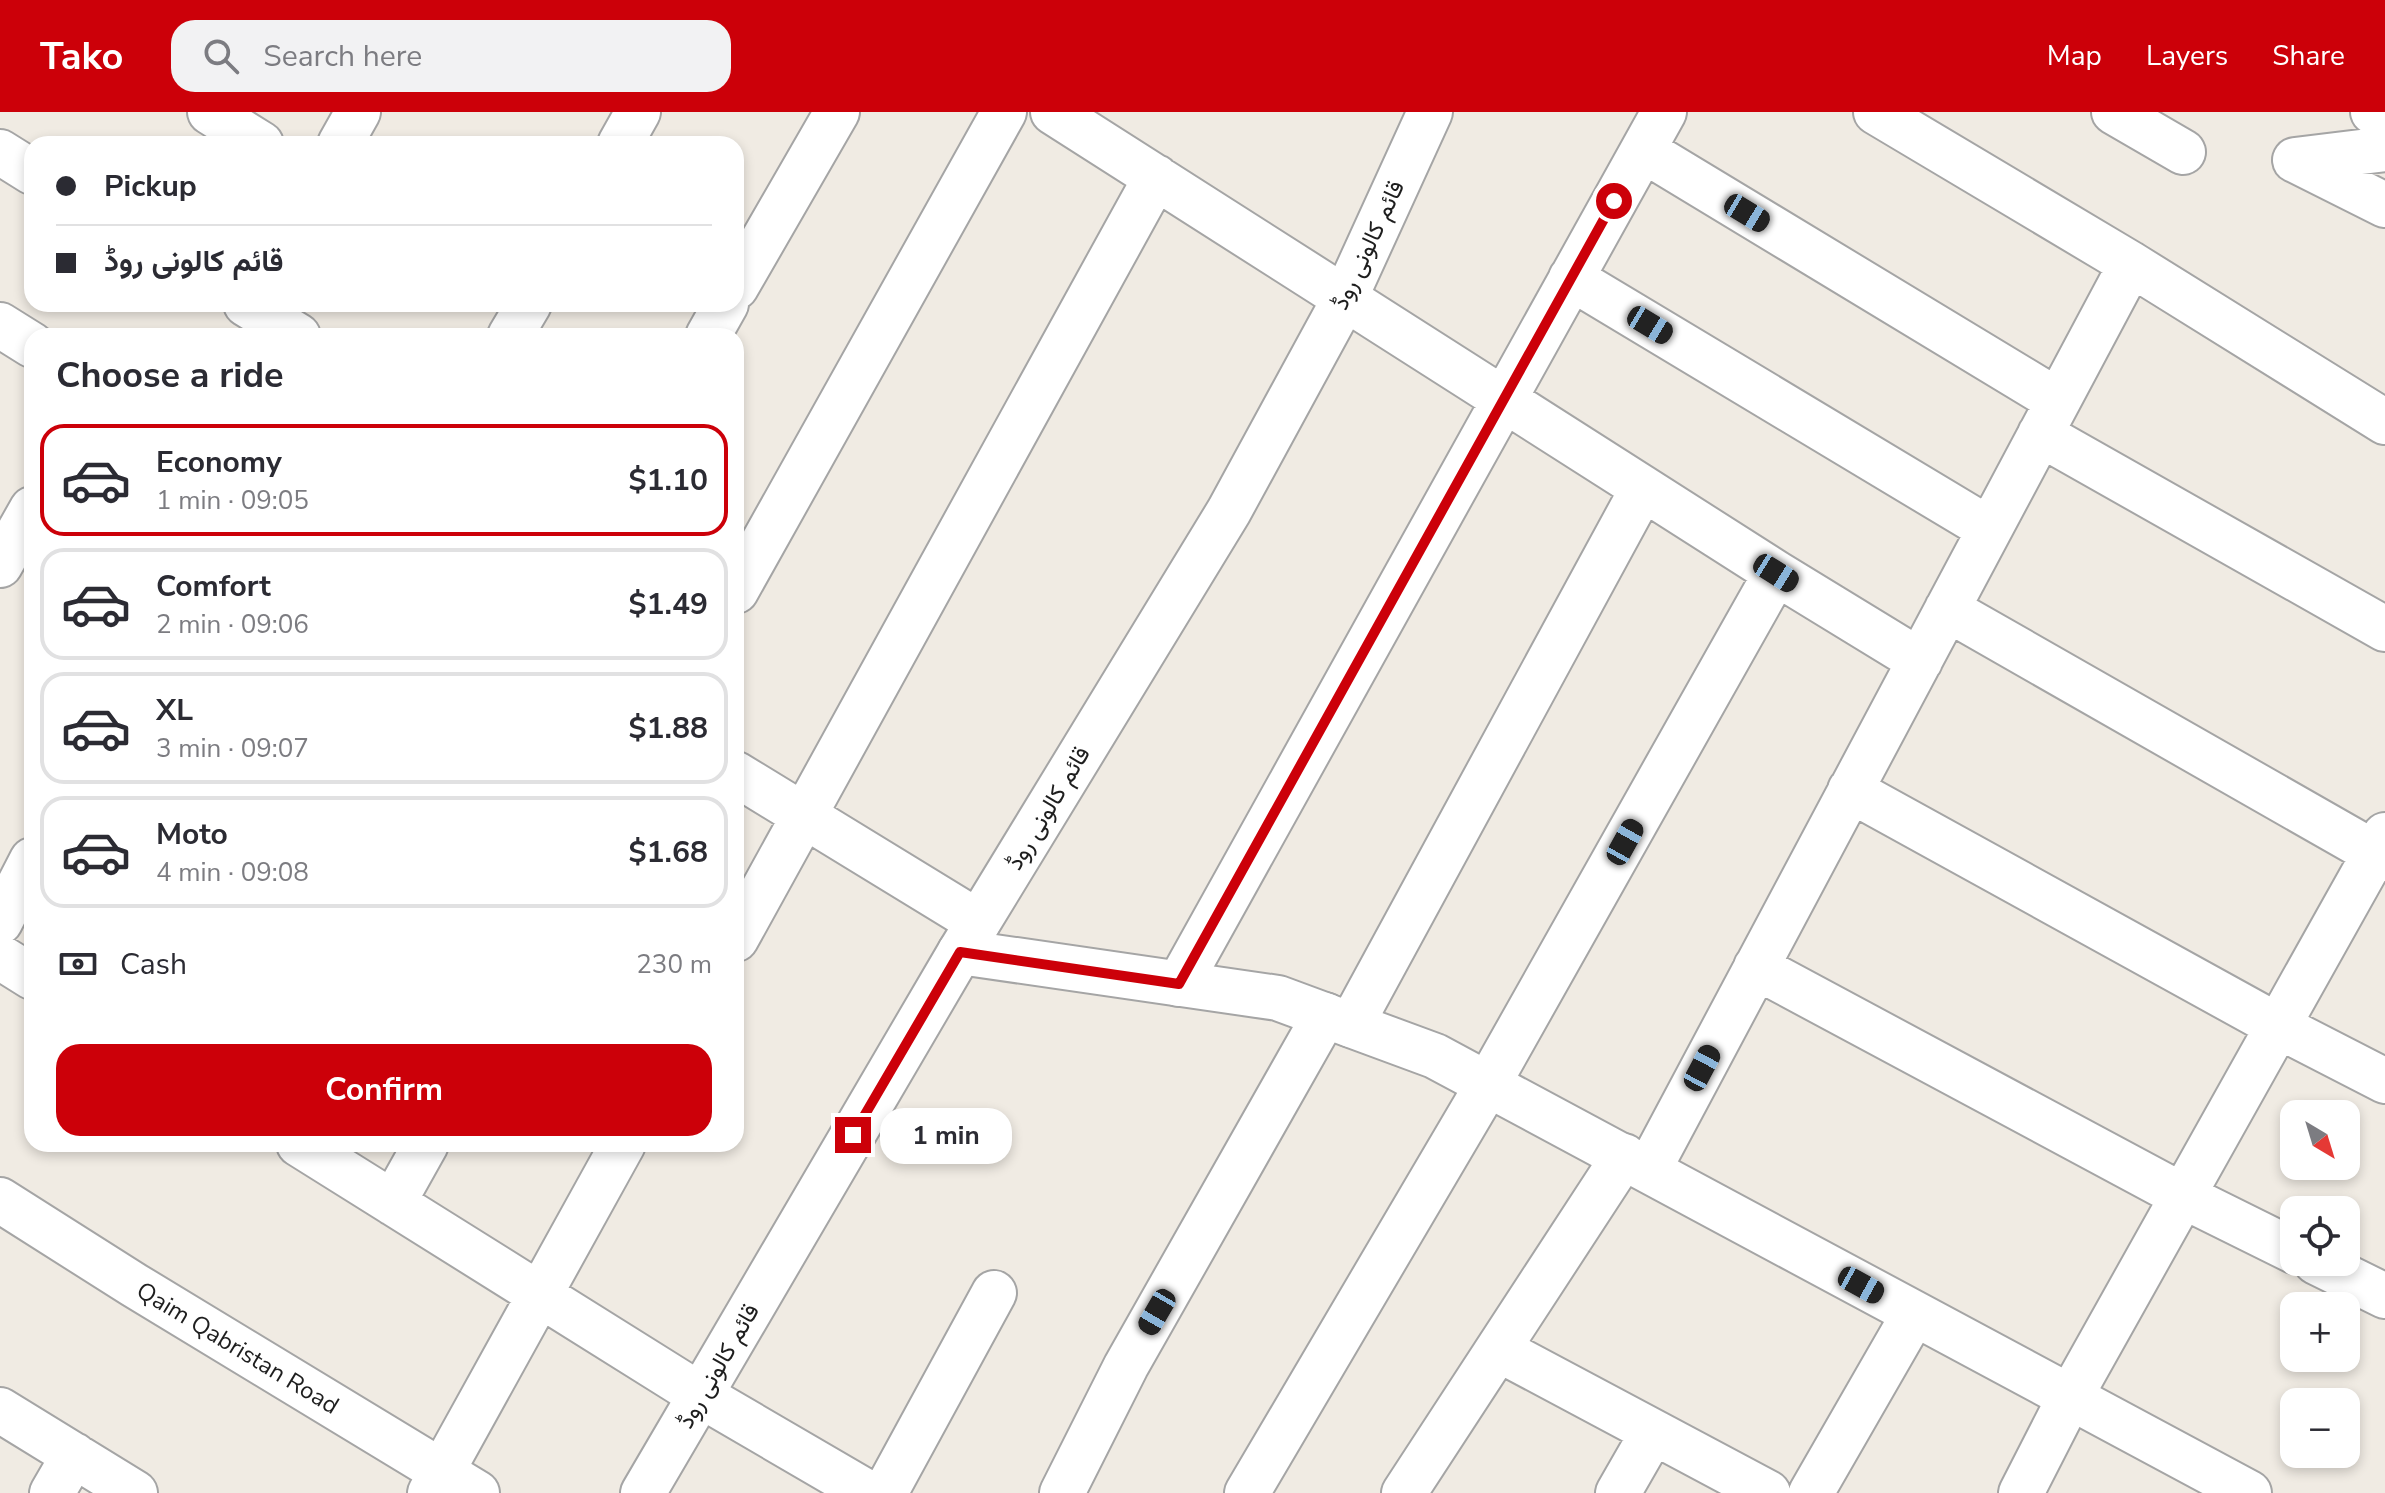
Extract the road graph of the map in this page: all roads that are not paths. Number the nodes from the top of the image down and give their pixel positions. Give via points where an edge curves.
1 (210, 112) edge
2 (358, 112) edge
3 (638, 112) edge
4 (837, 112) edge
5 (1004, 112) edge
6 (1053, 112) edge
7 (1430, 112) edge
8 (1664, 112) edge
9 (1876, 112) edge
10 (2114, 112) edge
11 (2373, 112) edge
12 (2385, 119) edge
13 (248, 136) edge
14 (344, 136) edge
15 (624, 136) edge
16 (2385, 149) edge
17 (1643, 150) junction
18 (0, 152) edge
19 (2183, 152) dead end
20 (24, 167) edge
21 (1156, 177) junction
22 (2385, 205) edge
23 (2131, 264) junction
24 (744, 273) edge
25 (1571, 278) junction
26 (1345, 298) junction
27 (247, 313) edge
28 (0, 325) edge
29 (280, 328) edge
30 (24, 340) edge
31 (1504, 399) junction
32 (2049, 418) junction
33 (2385, 422) edge
34 (1643, 488) junction
35 (24, 523) edge
36 (1989, 529) junction
37 (0, 565) edge
38 (1776, 573) junction
39 (744, 577) edge
40 (1947, 609) junction
41 (2385, 629) edge
42 (1920, 661) junction
43 (744, 779) edge
44 (1850, 790) junction
45 (804, 815) junction
46 (2381, 850) edge
47 (24, 876) edge
48 (0, 922) edge
49 (744, 924) edge
50 (969, 937) junction
51 (0, 957) edge
52 (1756, 967) junction
53 (24, 972) edge
54 (1179, 984) junction
55 (1338, 1020) junction
56 (2278, 1026) junction
57 (2385, 1081) edge
58 (1488, 1084) junction
59 (312, 1152) edge
60 (422, 1152) edge
61 (619, 1152) edge
62 (1636, 1163) junction
63 (2183, 1196) junction
64 (0, 1200) edge
65 (393, 1203) junction
66 (2280, 1244) edge
67 (2344, 1276) edge
68 (994, 1293) dead end
69 (540, 1295) junction
70 (2385, 1296) edge
71 (1914, 1314) junction
72 (1498, 1349) junction
73 (700, 1395) junction
74 (2069, 1399) junction
75 (0, 1410) edge
76 (1653, 1432) junction
77 (74, 1455) junction
78 (450, 1486) edge
79 (52, 1493) edge
80 (135, 1493) edge
81 (643, 1493) edge
82 (868, 1493) edge
83 (885, 1493) edge
84 (1062, 1493) edge
85 (1247, 1493) edge
86 (1404, 1493) edge
87 (1618, 1493) edge
88 (1768, 1493) edge
89 (1811, 1493) edge
90 (2021, 1493) edge
91 (2249, 1493) edge

1 - 13 street
2 - 14 street
3 - 15 street
4 - 24 street
5 - 39 street
6 - 21 street
7 - 26 street, قائم کالونی روڈ
8 - 17 street
9 - 23 street
10 - 19 street
11 - 12 street
16 - 22 street via 2295,160
17 - 25 street
17 - 32 street
18 - 20 street
21 - 26 street
21 - 45 street
23 - 32 street
23 - 33 street
25 - 31 street
25 - 36 street
26 - 31 street
26 - 50 street, قائم کالونی روڈ via 1229,511
27 - 29 street
28 - 30 street
31 - 34 street
31 - 54 street
32 - 36 street
32 - 41 street
34 - 38 street
34 - 55 street
35 - 37 street
36 - 40 street
38 - 42 street
38 - 58 street
40 - 42 street
40 - 46 street
42 - 44 street
43 - 45 street
44 - 52 street
44 - 56 street
45 - 49 street
45 - 50 street
46 - 56 street
47 - 48 street
50 - 54 street
50 - 73 street, قائم کالونی روڈ
51 - 53 street
52 - 62 street
52 - 63 street
54 - 55 street via 1278,998
55 - 58 street via 1435,1056
55 - 84 street via 1126,1366
56 - 57 street
56 - 63 street
58 - 62 street
58 - 85 street
59 - 65 street
60 - 65 street
61 - 69 street
62 - 71 street
62 - 72 street
63 - 66 street
63 - 74 street
64 - 78 street, Qaim Qabristan Road
65 - 69 street
67 - 70 street
68 - 83 street
69 - 73 street
69 - 78 street
71 - 74 street
71 - 89 street
72 - 76 street
72 - 86 street
73 - 81 street, قائم کالونی روڈ
73 - 82 street
74 - 90 street
74 - 91 street
75 - 77 street
76 - 87 street
76 - 88 street
77 - 79 street
77 - 80 street

